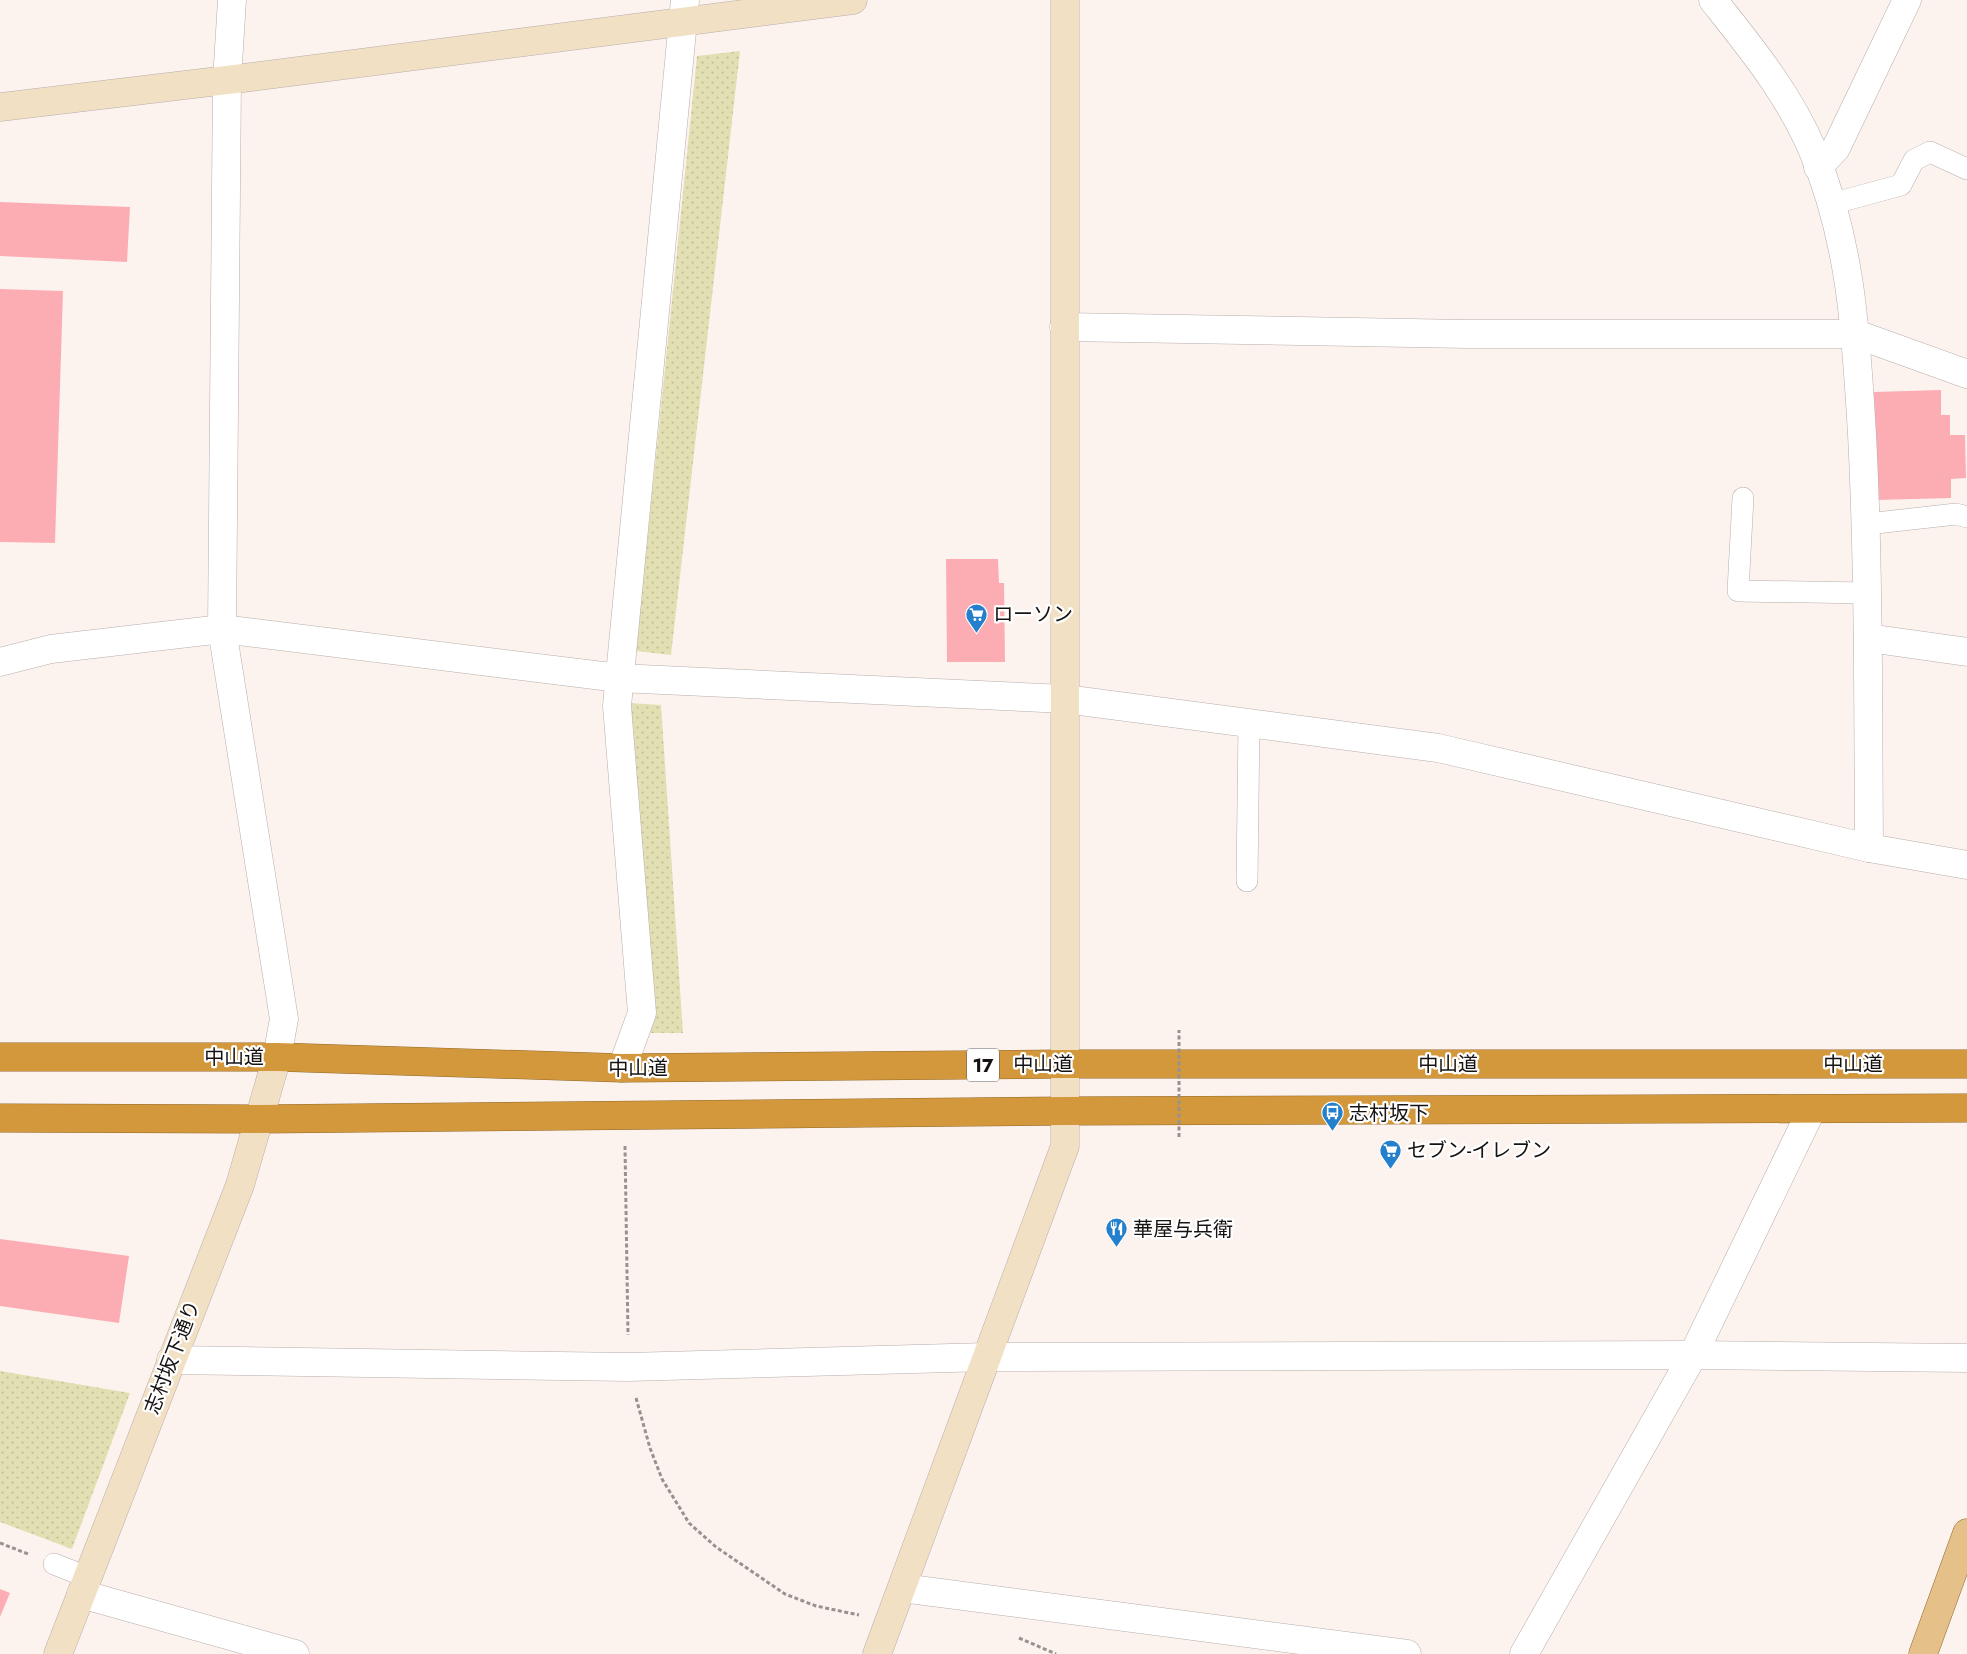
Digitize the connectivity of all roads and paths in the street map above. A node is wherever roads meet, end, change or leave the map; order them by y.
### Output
1 (232, 0) edge
2 (853, 0) edge
3 (1065, 0) edge
4 (1713, 0) edge
5 (1906, 0) edge
6 (684, 11) edge
7 (227, 80) junction
8 (0, 107) edge
9 (1818, 167) junction
10 (1967, 169) edge
11 (1831, 204) junction
12 (1064, 327) junction
13 (1856, 334) junction
14 (1967, 374) edge
15 (1743, 498) dead end
16 (1967, 517) edge
17 (1867, 524) junction
18 (1868, 593) junction
19 (222, 630) junction
20 (1868, 638) junction
21 (1967, 652) edge
22 (0, 662) edge
23 (619, 678) junction
24 (1065, 699) junction
25 (1249, 723) junction
26 (1869, 848) junction
27 (1967, 865) edge
28 (1247, 881) dead end
29 (1180, 1030) dead end
30 (0, 1057) edge
31 (277, 1057) junction
32 (1064, 1064) junction
33 (1967, 1064) edge
34 (622, 1068) junction
35 (1967, 1108) edge
36 (1812, 1109) junction
37 (1065, 1111) junction
38 (0, 1118) edge
39 (259, 1119) junction
40 (1179, 1137) dead end
41 (625, 1141) dead end
42 (1693, 1354) junction
43 (987, 1357) junction
44 (1967, 1358) edge
45 (171, 1360) junction
46 (628, 1367) junction
47 (1967, 1533) edge
48 (54, 1564) dead end
49 (84, 1585) junction
50 (902, 1588) junction
51 (890, 1618) junction
52 (58, 1654) edge
53 (295, 1654) edge
54 (877, 1654) edge
55 (1407, 1654) edge
56 (1524, 1654) edge
57 (1922, 1654) edge

1 - 7 street
2 - 6 street
3 - 12 street
4 - 9 street
5 - 9 street
6 - 7 street
6 - 23 street
7 - 8 street
7 - 19 street
9 - 11 street
10 - 11 lane
11 - 13 street
12 - 13 street
12 - 24 street
13 - 14 street
13 - 17 street
15 - 18 lane
16 - 17 lane
17 - 18 street
18 - 20 street
19 - 22 street
19 - 23 street
19 - 31 street
20 - 21 street
20 - 26 street
23 - 24 street
23 - 34 street
24 - 25 street
24 - 32 street
25 - 26 street
25 - 28 lane
26 - 27 street
29 - 40 path, bridge
30 - 31 highway, 中山道 / 17
31 - 34 highway, 中山道 / 17
31 - 39 street, 志村坂下通り
32 - 33 highway, 中山道 / 17
32 - 34 highway, 中山道 / 17
32 - 37 street
35 - 36 highway
36 - 37 highway
36 - 42 street
37 - 39 highway
37 - 43 street
38 - 39 highway
39 - 45 street, 志村坂下通り
41 - 46 path
42 - 43 street
42 - 44 street
42 - 56 street
43 - 46 street
43 - 50 street
45 - 46 street
45 - 49 street, 志村坂下通り
46 - 51 path
47 - 57 main road
48 - 49 lane
49 - 52 street, 志村坂下通り
49 - 53 street
50 - 51 street
50 - 55 street
51 - 54 street

